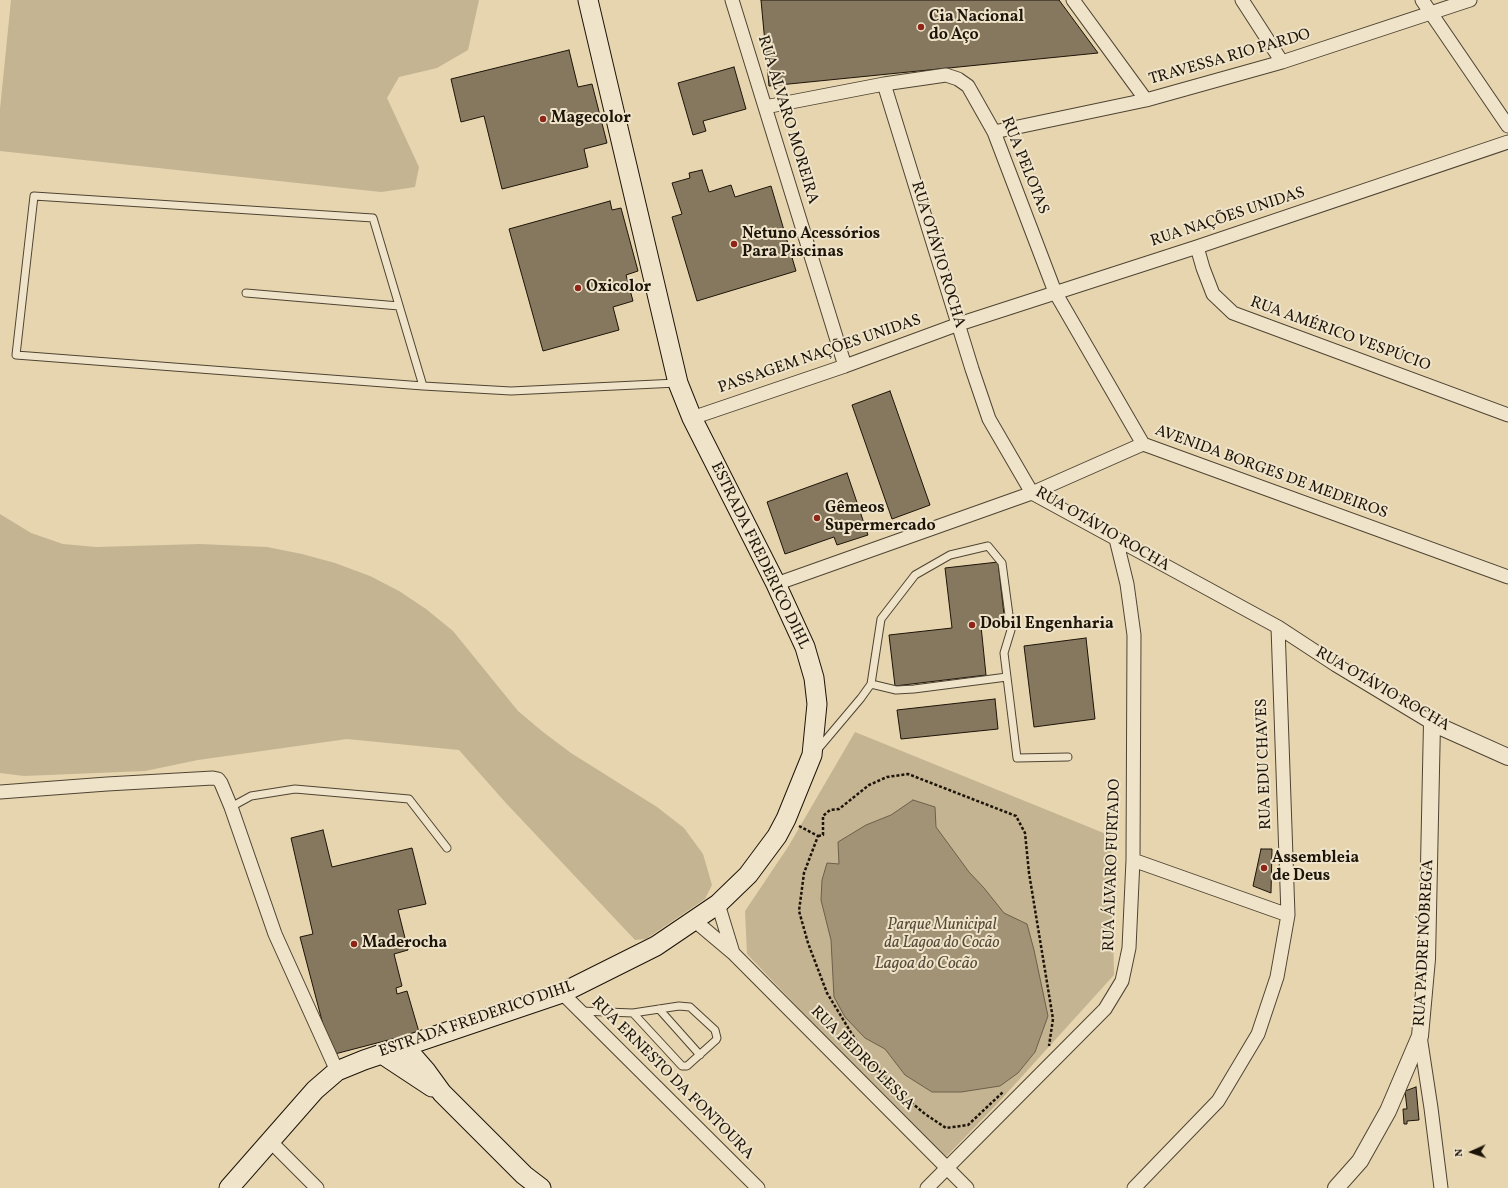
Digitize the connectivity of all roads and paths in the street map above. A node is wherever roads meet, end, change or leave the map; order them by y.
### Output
1 (588, 0) edge
2 (732, 0) edge
3 (1073, 0) edge
4 (1242, 0) edge
5 (1422, 0) edge
6 (1470, 0) edge
7 (1431, 14) junction
8 (1282, 62) junction
9 (884, 84) junction
10 (1146, 100) junction
11 (765, 107) junction
12 (1508, 126) edge
13 (994, 132) junction
14 (1508, 142) edge
15 (1197, 246) junction
16 (1056, 292) junction
17 (246, 293) dead end
18 (399, 306) junction
19 (959, 324) junction
20 (845, 366) junction
21 (678, 383) junction
22 (423, 386) junction
23 (1508, 415) edge
24 (692, 418) junction
25 (1143, 444) junction
26 (1032, 493) junction
27 (1116, 539) junction
28 (1508, 577) edge
29 (776, 584) junction
30 (1278, 626) junction
31 (1007, 677) junction
32 (871, 684) junction
33 (1432, 723) junction
34 (812, 755) junction
35 (1068, 757) dead end
36 (1508, 757) edge
37 (0, 792) edge
38 (230, 807) junction
39 (786, 819) junction
40 (818, 836) junction
41 (447, 848) dead end
42 (1133, 860) junction
43 (718, 904) junction
44 (1288, 916) junction
45 (695, 921) junction
46 (733, 953) junction
47 (562, 993) junction
48 (659, 1009) junction
49 (580, 1011) junction
50 (633, 1013) junction
51 (436, 1036) junction
52 (1420, 1036) junction
53 (404, 1047) junction
54 (1044, 1052) dead end
55 (382, 1054) junction
56 (700, 1054) junction
57 (337, 1071) junction
58 (426, 1071) junction
59 (1004, 1090) dead end
60 (442, 1093) junction
61 (270, 1141) junction
62 (948, 1169) junction
63 (528, 1181) edge
64 (229, 1188) edge
65 (317, 1188) edge
66 (541, 1188) edge
67 (758, 1188) edge
68 (927, 1188) edge
69 (967, 1188) edge
70 (1134, 1188) edge
71 (1336, 1188) edge
72 (1441, 1188) edge

1 - 21 main road, ESTRADA FREDERICO DIHL
2 - 11 street, RUA ÁLVARO MOREIRA
3 - 10 street
4 - 8 street
5 - 7 street
6 - 7 street, TRAVESSA RIO PARDO
7 - 8 street, TRAVESSA RIO PARDO
7 - 12 street
8 - 10 street, TRAVESSA RIO PARDO
9 - 11 street, RUA PELOTAS
9 - 13 street, RUA PELOTAS
9 - 19 street, RUA OTÁVIO ROCHA
10 - 13 street, TRAVESSA RIO PARDO
11 - 20 street, RUA ÁLVARO MOREIRA
13 - 16 street, RUA PELOTAS
14 - 15 street, RUA NAÇÕES UNIDAS
15 - 16 street, RUA NAÇÕES UNIDAS
15 - 23 street, RUA AMÉRICO VESPÚCIO
16 - 19 street, RUA NAÇÕES UNIDAS
16 - 25 street, RUA PELOTAS
17 - 18 lane
18 - 22 lane
18 - 22 lane
19 - 20 street, PASSAGEM NAÇÕES UNIDAS
19 - 26 street, RUA OTÁVIO ROCHA
20 - 24 street, PASSAGEM NAÇÕES UNIDAS
21 - 22 lane
21 - 24 main road, ESTRADA FREDERICO DIHL
24 - 29 main road, ESTRADA FREDERICO DIHL
25 - 26 street, AVENIDA BORGES DE MEDEIROS
25 - 28 street, AVENIDA BORGES DE MEDEIROS
26 - 27 street, RUA OTÁVIO ROCHA
26 - 29 street, AVENIDA BORGES DE MEDEIROS
27 - 30 street, RUA OTÁVIO ROCHA
27 - 42 street, RUA ÁLVARO FURTADO
29 - 34 main road, ESTRADA FREDERICO DIHL
30 - 33 street, RUA OTÁVIO ROCHA
30 - 44 street, RUA EDU CHAVES
31 - 32 lane
31 - 32 lane
31 - 35 lane
32 - 34 lane
33 - 36 street, RUA OTÁVIO ROCHA
33 - 52 street, RUA PADRE NÓBREGA
34 - 39 main road, ESTRADA FREDERICO DIHL
37 - 38 street
38 - 41 lane
38 - 57 street
39 - 40 path
39 - 43 main road, ESTRADA FREDERICO DIHL
40 - 54 path
40 - 59 path
42 - 44 street
42 - 62 street, RUA ÁLVARO FURTADO
43 - 45 main road, ESTRADA FREDERICO DIHL
43 - 46 street, RUA PEDRO LESSA
44 - 70 street, RUA EDU CHAVES
45 - 46 street, RUA PEDRO LESSA
45 - 47 main road, ESTRADA FREDERICO DIHL
46 - 62 street, RUA PEDRO LESSA
47 - 49 street, RUA ERNESTO DA FONTOURA
47 - 51 main road, ESTRADA FREDERICO DIHL
48 - 50 lane
48 - 56 lane
48 - 56 lane
49 - 50 lane
49 - 67 street, RUA ERNESTO DA FONTOURA
50 - 56 lane
51 - 53 main road, ESTRADA FREDERICO DIHL
51 - 58 main road
52 - 71 street, RUA PADRE NÓBREGA
52 - 72 street
53 - 55 main road, ESTRADA FREDERICO DIHL
53 - 58 main road
55 - 57 main road, ESTRADA FREDERICO DIHL
55 - 60 main road
57 - 61 main road, ESTRADA FREDERICO DIHL
58 - 60 main road
60 - 63 main road
61 - 64 main road, ESTRADA FREDERICO DIHL
61 - 65 street
62 - 68 street, RUA ÁLVARO FURTADO
62 - 69 street, RUA PEDRO LESSA
63 - 66 main road

